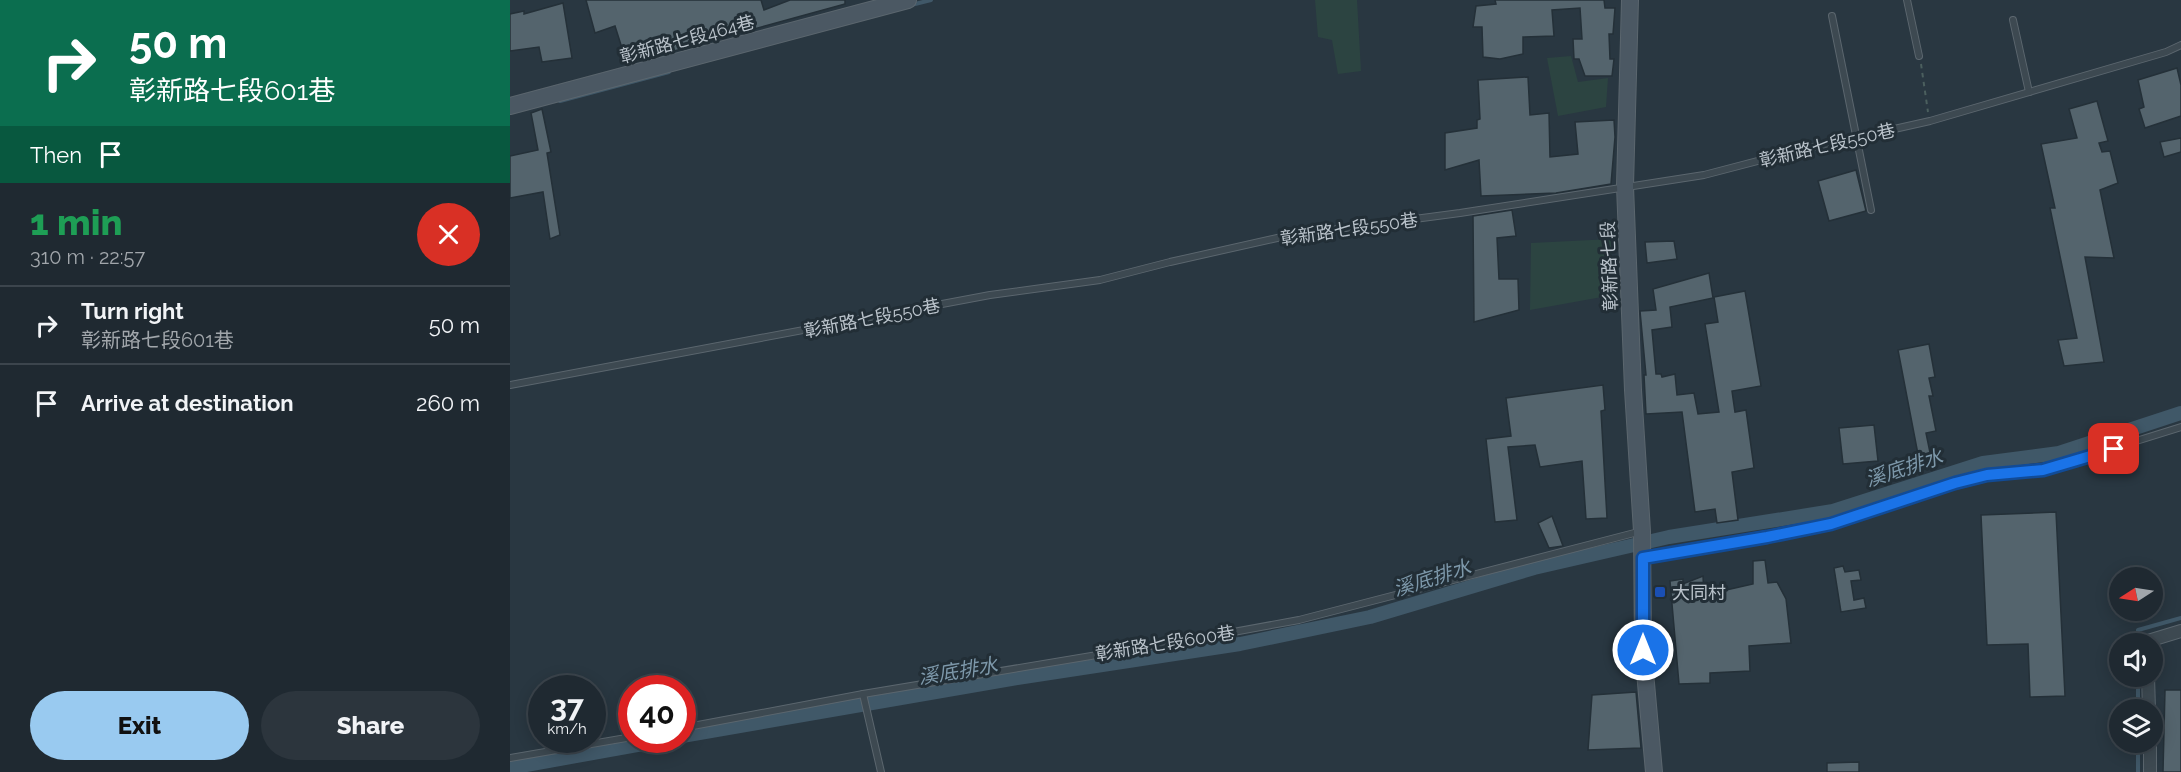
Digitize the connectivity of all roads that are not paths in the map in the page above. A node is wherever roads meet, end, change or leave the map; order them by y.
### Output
1 (908, 0) edge
2 (1630, 0) edge
3 (1906, 0) edge
4 (1832, 16) dead end
5 (2013, 20) dead end
6 (2181, 45) edge
7 (1919, 56) road end
8 (2029, 92) junction
9 (510, 106) edge
10 (1857, 136) junction
11 (1625, 186) junction
12 (1871, 210) dead end
13 (510, 386) edge
14 (2181, 427) edge
15 (1642, 531) junction
16 (1643, 558) junction
17 (2181, 631) edge
18 (2163, 637) edge
19 (863, 694) junction
20 (696, 725) edge
21 (618, 740) edge
22 (2150, 753) edge
23 (510, 759) edge
24 (880, 772) edge
25 (1654, 772) edge
26 (2150, 772) edge

1 - 9 street, 彰新路七段464巷
2 - 11 street, 彰新路七段
3 - 7 lane
4 - 10 lane
5 - 8 lane
6 - 8 lane, 彰新路七段550巷
8 - 10 lane, 彰新路七段550巷
10 - 11 lane, 彰新路七段550巷
10 - 12 lane
11 - 13 lane, 彰新路七段550巷
11 - 15 street, 彰新路七段
14 - 16 lane
15 - 16 street, 彰新路七段
15 - 19 lane, 彰新路七段600巷
16 - 25 street
17 - 18 street
19 - 20 lane, 彰新路七段600巷
19 - 24 lane
21 - 23 lane
22 - 26 street

